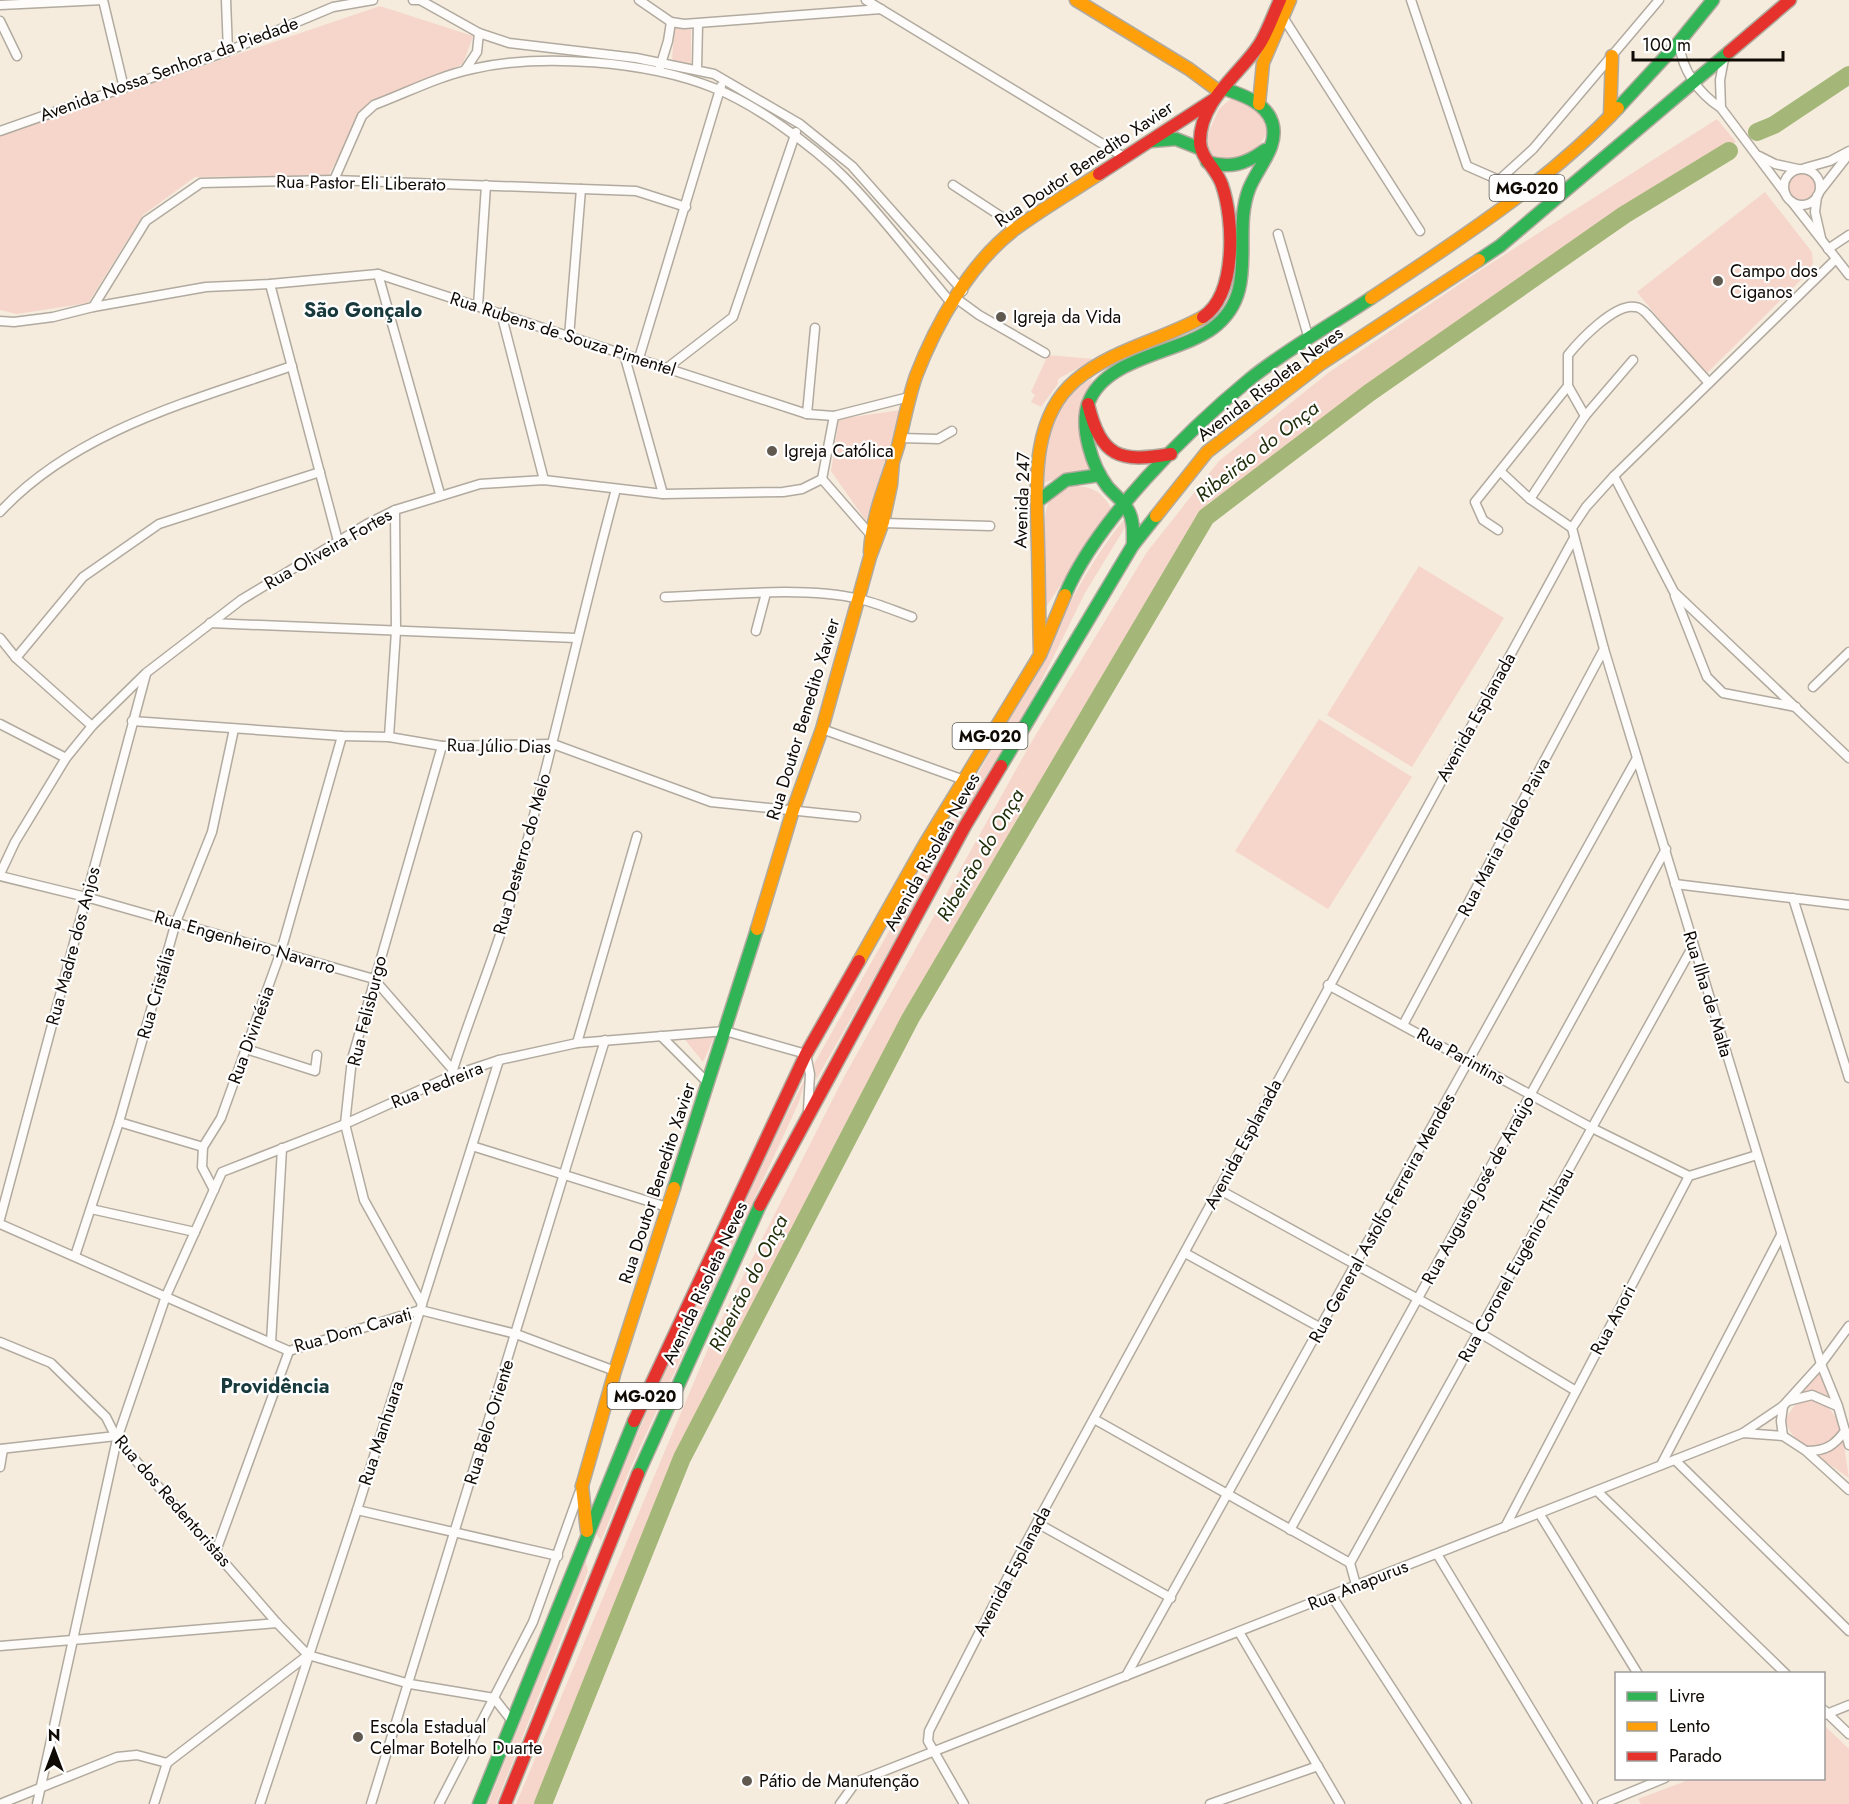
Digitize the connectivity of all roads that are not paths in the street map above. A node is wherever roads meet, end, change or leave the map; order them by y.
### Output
1 (103, 0) edge
2 (226, 0) edge
3 (373, 0) edge
4 (412, 0) edge
5 (639, 0) edge
6 (866, 0) edge
7 (1076, 0) edge
8 (1290, 0) edge
9 (1412, 0) edge
10 (1659, 0) edge
11 (1713, 0) edge
12 (1790, 0) edge
13 (0, 5) edge
14 (881, 9) junction
15 (1279, 9) edge
16 (0, 21) edge
17 (671, 22) junction
18 (698, 24) junction
19 (478, 33) junction
20 (1679, 42) junction
21 (228, 51) junction
22 (16, 56) dead end
23 (1612, 56) junction
24 (1725, 56) junction
25 (474, 58) junction
26 (660, 63) junction
27 (479, 67) junction
28 (697, 69) junction
29 (465, 70) junction
30 (658, 73) junction
31 (722, 78) junction
32 (1694, 82) junction
33 (124, 88) junction
34 (720, 90) junction
35 (1220, 94) junction
36 (1259, 104) junction
37 (1724, 112) junction
38 (1610, 116) junction
39 (800, 124) junction
40 (0, 131) edge
41 (795, 134) junction
42 (1145, 143) junction
43 (1270, 145) junction
44 (1202, 149) junction
45 (1752, 150) junction
46 (1849, 152) edge
47 (1124, 157) junction
48 (1207, 162) junction
49 (1801, 169) junction
50 (334, 180) junction
51 (486, 185) junction
52 (953, 185) dead end
53 (581, 189) junction
54 (1818, 194) junction
55 (1787, 196) junction
56 (686, 207) junction
57 (1014, 230) junction
58 (1420, 231) dead end
59 (1278, 234) dead end
60 (1849, 235) edge
61 (1825, 245) junction
62 (1836, 259) junction
63 (378, 274) junction
64 (1849, 275) edge
65 (270, 285) junction
66 (958, 298) junction
67 (478, 306) junction
68 (93, 307) junction
69 (501, 313) junction
70 (0, 321) edge
71 (815, 328) dead end
72 (569, 337) junction
73 (1309, 339) junction
74 (1045, 353) dead end
75 (624, 354) junction
76 (639, 358) junction
77 (1633, 360) dead end
78 (292, 366) junction
79 (667, 368) junction
80 (1708, 383) junction
81 (1568, 386) junction
82 (909, 397) junction
83 (1088, 404) junction
84 (807, 414) junction
85 (834, 416) junction
86 (1585, 416) junction
87 (951, 431) dead end
88 (900, 438) junction
89 (1171, 454) junction
90 (893, 460) junction
91 (320, 472) junction
92 (1501, 472) junction
93 (1100, 475) junction
94 (1614, 476) junction
95 (822, 479) junction
96 (544, 480) junction
97 (616, 489) junction
98 (440, 494) junction
99 (663, 494) junction
100 (1530, 499) junction
101 (1038, 501) junction
102 (1125, 504) junction
103 (395, 510) junction
104 (0, 512) edge
105 (883, 523) junction
106 (990, 526) dead end
107 (1572, 528) junction
108 (1498, 530) dead end
109 (875, 535) junction
110 (1573, 540) junction
111 (338, 541) junction
112 (1133, 545) junction
113 (1674, 592) junction
114 (766, 593) junction
115 (665, 597) dead end
116 (859, 599) junction
117 (912, 617) dead end
118 (209, 623) junction
119 (396, 631) junction
120 (756, 631) dead end
121 (0, 638) edge
122 (576, 638) junction
123 (1604, 649) junction
124 (1849, 652) edge
125 (1040, 655) junction
126 (16, 658) junction
127 (146, 673) junction
128 (1813, 687) dead end
129 (1797, 708) junction
130 (132, 721) junction
131 (0, 724) edge
132 (92, 726) junction
133 (234, 729) junction
134 (822, 729) junction
135 (342, 736) junction
136 (389, 737) junction
137 (553, 744) junction
138 (442, 746) junction
139 (66, 758) junction
140 (1637, 758) junction
141 (1849, 758) edge
142 (964, 780) junction
143 (793, 810) junction
144 (856, 817) dead end
145 (637, 836) dead end
146 (1666, 849) junction
147 (0, 875) edge
148 (1676, 884) junction
149 (86, 897) junction
150 (1793, 898) junction
151 (1849, 905) edge
152 (176, 922) junction
153 (1693, 946) junction
154 (281, 951) junction
155 (374, 979) junction
156 (1328, 985) junction
157 (1403, 1025) junction
158 (725, 1031) junction
159 (661, 1036) junction
160 (605, 1040) junction
161 (577, 1043) junction
162 (246, 1049) junction
163 (806, 1054) junction
164 (317, 1055) dead end
165 (499, 1060) junction
166 (1469, 1060) junction
167 (452, 1073) junction
168 (1849, 1078) edge
169 (708, 1083) junction
170 (1530, 1094) junction
171 (807, 1119) junction
172 (119, 1122) junction
173 (345, 1124) junction
174 (1592, 1128) junction
175 (472, 1146) junction
176 (203, 1147) junction
177 (282, 1148) junction
178 (1757, 1155) junction
179 (565, 1173) junction
180 (1689, 1176) junction
181 (1218, 1189) junction
182 (214, 1190) junction
183 (667, 1207) junction
184 (91, 1209) junction
185 (0, 1218) edge
186 (0, 1224) edge
187 (195, 1232) junction
188 (1781, 1235) junction
189 (1185, 1253) junction
190 (75, 1256) junction
191 (1356, 1264) junction
192 (166, 1296) junction
193 (1418, 1299) junction
194 (421, 1307) junction
195 (1849, 1326) edge
196 (1321, 1328) junction
197 (1480, 1333) junction
198 (516, 1334) junction
199 (0, 1342) edge
200 (271, 1343) junction
201 (289, 1351) junction
202 (1821, 1364) junction
203 (615, 1371) junction
204 (1576, 1391) junction
205 (1785, 1404) junction
206 (1838, 1406) junction
207 (1094, 1419) junction
208 (1845, 1431) junction
209 (1743, 1433) junction
210 (1783, 1436) junction
211 (116, 1437) junction
212 (1849, 1445) edge
213 (2, 1449) edge
214 (1806, 1450) junction
215 (1675, 1460) junction
216 (1661, 1465) junction
217 (0, 1467) edge
218 (582, 1486) junction
219 (1849, 1490) edge
220 (1598, 1491) junction
221 (1227, 1493) junction
222 (357, 1510) junction
223 (1539, 1514) junction
224 (1037, 1523) junction
225 (1505, 1527) junction
226 (1290, 1530) junction
227 (456, 1532) junction
228 (587, 1534) junction
229 (216, 1551) junction
230 (1437, 1554) junction
231 (558, 1556) junction
232 (1350, 1563) junction
233 (1356, 1586) junction
234 (1331, 1595) junction
235 (1171, 1598) junction
236 (277, 1623) junction
237 (1849, 1631) edge
238 (1239, 1632) junction
239 (73, 1639) junction
240 (0, 1646) edge
241 (308, 1654) junction
242 (1637, 1672) edge
243 (1784, 1672) edge
244 (1125, 1677) junction
245 (410, 1684) junction
246 (494, 1698) junction
247 (1849, 1705) edge
248 (1825, 1713) edge
249 (512, 1721) junction
250 (1849, 1734) edge
251 (934, 1752) junction
252 (167, 1764) junction
253 (1318, 1767) junction
254 (1662, 1780) edge
255 (40, 1787) junction
256 (0, 1804) edge
257 (37, 1804) edge
258 (154, 1804) edge
259 (260, 1804) edge
260 (371, 1804) edge
261 (439, 1804) edge
262 (479, 1804) edge
263 (505, 1804) edge
264 (840, 1804) edge
265 (964, 1804) edge
266 (1210, 1804) edge
267 (1340, 1804) edge
268 (1467, 1804) edge
269 (1588, 1804) edge
270 (1602, 1804) edge

1 - 13 street
1 - 33 street
2 - 21 street
3 - 21 street, Avenida Nossa Senhora da Piedade
4 - 19 street
5 - 17 street
6 - 14 street
7 - 35 main road
8 - 15 main road, Rua Doutor Benedito Xavier
9 - 23 street
10 - 23 street
11 - 20 main road, Avenida Risoleta Neves / MG-020
12 - 24 main road, Avenida Risoleta Neves / MG-020
14 - 18 street
14 - 47 street
15 - 35 main road, Rua Doutor Benedito Xavier
15 - 36 main road, Rua Doutor Benedito Xavier
15 - 58 street
16 - 22 street
17 - 18 street
17 - 26 street
18 - 28 street
19 - 25 street
19 - 26 street
20 - 32 street
20 - 38 main road, Avenida Risoleta Neves / MG-020
21 - 33 street, Avenida Nossa Senhora da Piedade
23 - 38 main road
24 - 32 main road, Avenida Risoleta Neves / MG-020
24 - 37 street
25 - 27 street
25 - 29 street
26 - 28 street
26 - 30 street
27 - 29 street
27 - 30 street
28 - 31 street
29 - 50 street
30 - 34 street
31 - 34 street
31 - 39 street
32 - 37 street
32 - 112 main road, Avenida Risoleta Neves / MG-020
33 - 40 street, Avenida Nossa Senhora da Piedade
34 - 41 street
34 - 56 street
35 - 36 main road
35 - 42 main road, Rua Doutor Benedito Xavier
35 - 44 main road
36 - 43 main road
37 - 45 street
38 - 73 main road, Avenida Risoleta Neves / MG-020
39 - 41 street
39 - 66 street
41 - 66 street
41 - 79 street
42 - 44 main road
42 - 47 main road, Rua Doutor Benedito Xavier
43 - 48 main road
43 - 83 main road
44 - 48 main road
45 - 49 street
45 - 55 street
46 - 49 street
46 - 54 street
47 - 57 main road, Rua Doutor Benedito Xavier
48 - 101 main road, Avenida 247
49 - 54 street
49 - 55 street
50 - 51 street, Rua Pastor Eli Liberato
50 - 68 street, Rua Pastor Eli Liberato
51 - 53 street, Rua Pastor Eli Liberato
51 - 67 street
52 - 57 street
53 - 56 street, Rua Pastor Eli Liberato
53 - 72 street
54 - 55 street
54 - 61 street
55 - 61 street
56 - 76 street
57 - 66 main road, Rua Doutor Benedito Xavier
59 - 73 street
60 - 61 street
61 - 62 street
62 - 64 street
62 - 80 street
63 - 65 street, Rua Rubens de Souza Pimentel
63 - 67 street, Rua Rubens de Souza Pimentel
63 - 98 street
65 - 68 street, Rua Rubens de Souza Pimentel
65 - 78 street
66 - 74 street
66 - 82 main road, Rua Doutor Benedito Xavier
67 - 69 street, Rua Rubens de Souza Pimentel
68 - 70 street, Rua Rubens de Souza Pimentel
69 - 72 street, Rua Rubens de Souza Pimentel
69 - 96 street
71 - 84 street
72 - 75 street, Rua Rubens de Souza Pimentel
73 - 89 main road, Avenida Risoleta Neves / MG-020
75 - 76 street, Rua Rubens de Souza Pimentel
75 - 99 street
76 - 79 street, Rua Rubens de Souza Pimentel
77 - 86 street
78 - 91 street
78 - 104 street
79 - 84 street, Rua Rubens de Souza Pimentel
80 - 81 street
80 - 94 street
81 - 86 street
81 - 92 street
82 - 85 street, Rua Rubens de Souza Pimentel
82 - 88 main road, Rua Doutor Benedito Xavier
83 - 89 main road
83 - 93 main road
84 - 85 street, Rua Rubens de Souza Pimentel
85 - 95 street
86 - 100 street
87 - 88 street
88 - 90 main road, Rua Doutor Benedito Xavier
89 - 102 main road, Avenida Risoleta Neves / MG-020
90 - 105 main road, Rua Doutor Benedito Xavier
90 - 109 main road, Rua Doutor Benedito Xavier
91 - 111 street
91 - 126 street
92 - 100 street
92 - 108 street
93 - 101 main road
93 - 102 main road
94 - 107 street
94 - 113 street
95 - 99 street, Rua Oliveira Fortes
95 - 109 street
96 - 97 street, Rua Oliveira Fortes
96 - 98 street, Rua Oliveira Fortes
97 - 99 street, Rua Oliveira Fortes
97 - 122 street, Rua Desterro do Melo
98 - 103 street, Rua Oliveira Fortes
100 - 107 street
101 - 125 main road, Avenida 247
102 - 112 main road
102 - 125 main road, Avenida Risoleta Neves / MG-020
103 - 111 street, Rua Oliveira Fortes
103 - 119 street
105 - 106 street
105 - 109 main road, Rua Doutor Benedito Xavier
107 - 110 street, Rua Ilha de Malta
109 - 116 main road, Rua Doutor Benedito Xavier
110 - 123 street, Rua Ilha de Malta
110 - 156 street, Avenida Esplanada
111 - 118 street, Rua Oliveira Fortes
112 - 171 main road, Avenida Risoleta Neves / MG-020
113 - 129 street
113 - 129 street
114 - 115 street
114 - 116 street
114 - 120 street
116 - 117 street
116 - 134 main road, Rua Doutor Benedito Xavier
118 - 119 street
118 - 127 street, Rua Oliveira Fortes
119 - 122 street
119 - 136 street
121 - 126 street
122 - 137 street, Rua Desterro do Melo
123 - 140 street, Rua Ilha de Malta
123 - 157 street, Rua Maria Toledo Paiva
124 - 128 street
125 - 142 main road, Avenida Risoleta Neves / MG-020
126 - 132 street
127 - 130 street, Rua Madre dos Anjos
127 - 132 street, Rua Oliveira Fortes
129 - 141 street
130 - 133 street, Rua Júlio Dias
130 - 149 street, Rua Madre dos Anjos
131 - 139 street
132 - 139 street, Rua Oliveira Fortes
133 - 135 street, Rua Júlio Dias
133 - 152 street, Rua Cristália
134 - 142 street
134 - 143 main road, Rua Doutor Benedito Xavier
135 - 136 street, Rua Júlio Dias
135 - 154 street, Rua Divinésia
136 - 138 street, Rua Júlio Dias
137 - 138 street, Rua Júlio Dias
137 - 143 street, Rua Júlio Dias
137 - 167 street, Rua Desterro do Melo
138 - 155 street, Rua Felisburgo
139 - 147 street, Rua Oliveira Fortes
140 - 146 street, Rua Ilha de Malta
140 - 166 street, Rua General Astolfo Ferreira Mendes
142 - 163 main road, Avenida Risoleta Neves / MG-020
143 - 144 street, Rua Júlio Dias
143 - 158 main road, Rua Doutor Benedito Xavier
145 - 161 street
146 - 148 street, Rua Ilha de Malta
146 - 170 street, Rua Augusto José de Araújo
147 - 149 street, Rua Engenheiro Navarro
148 - 150 street
148 - 153 street, Rua Ilha de Malta
149 - 152 street, Rua Engenheiro Navarro
149 - 185 street, Rua Madre dos Anjos
150 - 151 street
150 - 168 street
152 - 154 street, Rua Engenheiro Navarro
152 - 172 street, Rua Cristália
153 - 174 street, Rua Coronel Eugênio Thibau
153 - 178 street, Rua Ilha de Malta
154 - 155 street, Rua Engenheiro Navarro
154 - 162 street, Rua Divinésia
155 - 167 street
155 - 173 street, Rua Felisburgo
156 - 157 street, Rua Parintins
156 - 181 street, Avenida Esplanada
157 - 166 street, Rua Parintins
158 - 159 street, Rua Pedreira
158 - 163 street, Rua Pedreira
158 - 169 main road, Rua Doutor Benedito Xavier
159 - 160 street, Rua Pedreira
159 - 169 street
160 - 161 street, Rua Pedreira
160 - 179 street, Rua Belo Oriente
161 - 165 street, Rua Pedreira
162 - 164 street
162 - 176 street, Rua Divinésia
163 - 171 street
163 - 228 main road, Avenida Risoleta Neves / MG-020
165 - 167 street, Rua Pedreira
165 - 175 street, Rua Manhuara
166 - 170 street, Rua Parintins
166 - 191 street, Rua General Astolfo Ferreira Mendes
167 - 173 street, Rua Pedreira
169 - 183 main road, Rua Doutor Benedito Xavier
170 - 174 street, Rua Parintins
170 - 193 street, Rua Augusto José de Araújo
171 - 263 main road, Avenida Risoleta Neves / MG-020
172 - 176 street
172 - 184 street, Rua Cristália
173 - 177 street, Rua Pedreira
173 - 194 street, Rua Felisburgo
174 - 180 street, Rua Parintins
174 - 197 street, Rua Coronel Eugênio Thibau
175 - 179 street
175 - 194 street, Rua Manhuara
176 - 182 street
177 - 182 street, Rua Pedreira
177 - 200 street
178 - 180 street
178 - 188 street, Rua Ilha de Malta
179 - 183 street
179 - 198 street, Rua Belo Oriente
180 - 204 street, Rua Anori
181 - 189 street, Avenida Esplanada
181 - 191 street
182 - 187 street
183 - 203 main road, Rua Doutor Benedito Xavier
184 - 187 street
184 - 190 street, Rua Cristália
186 - 190 street, Rua Dom Cavati
187 - 192 street
188 - 202 street, Rua Ilha de Malta
188 - 216 street
189 - 196 street
189 - 207 street, Avenida Esplanada
190 - 192 street, Rua Dom Cavati
191 - 193 street
191 - 196 street, Rua General Astolfo Ferreira Mendes
192 - 200 street, Rua Dom Cavati
192 - 211 street
193 - 197 street
193 - 226 street, Rua Augusto José de Araújo
194 - 198 street, Rua Dom Cavati
194 - 201 street, Rua Dom Cavati
194 - 222 street, Rua Manhuara
195 - 202 street
196 - 221 street, Rua General Astolfo Ferreira Mendes
197 - 204 street
197 - 232 street, Rua Coronel Eugênio Thibau
198 - 203 street, Rua Dom Cavati
198 - 227 street, Rua Belo Oriente
199 - 211 street, Rua dos Redentoristas
200 - 201 street, Rua Dom Cavati
201 - 229 street
202 - 205 street
202 - 206 street, Rua Ilha de Malta
203 - 218 main road, Rua Doutor Benedito Xavier
204 - 225 street, Rua Anori
205 - 206 street
205 - 209 street
205 - 210 street
206 - 208 street, Rua Ilha de Malta
207 - 221 street
207 - 224 street, Avenida Esplanada
208 - 212 street, Rua Ilha de Malta
208 - 214 street
209 - 210 street, Rua Anapurus
209 - 215 street, Rua Anapurus
210 - 214 street, Rua Anapurus
211 - 213 street
211 - 229 street, Rua dos Redentoristas
211 - 239 street
213 - 217 street
214 - 219 street, Rua Anapurus
215 - 216 street, Rua Anapurus
215 - 237 street
216 - 220 street, Rua Anapurus
218 - 228 main road
218 - 231 street, Rua Doutor Benedito Xavier
220 - 223 street, Rua Anapurus
220 - 243 street
221 - 226 street
221 - 235 street, Rua General Astolfo Ferreira Mendes
222 - 227 street
222 - 241 street, Rua Manhuara
223 - 225 street, Rua Anapurus
223 - 242 street
224 - 235 street
224 - 251 street, Avenida Esplanada
225 - 230 street, Rua Anapurus
226 - 232 street
227 - 231 street
227 - 245 street, Rua Belo Oriente
228 - 249 main road, Avenida Risoleta Neves / MG-020
229 - 236 street, Rua dos Redentoristas
230 - 233 street, Rua Anapurus
230 - 269 street
231 - 246 street, Rua Doutor Benedito Xavier
232 - 233 street
233 - 234 street, Rua Anapurus
234 - 238 street, Rua Anapurus
234 - 268 street
235 - 244 street, Rua General Astolfo Ferreira Mendes
236 - 239 street
236 - 241 street, Rua dos Redentoristas
238 - 244 street, Rua Anapurus
238 - 253 street
239 - 240 street
239 - 255 street
241 - 245 street
241 - 252 street
241 - 259 street, Rua Manhuara
244 - 251 street, Rua Anapurus
245 - 246 street
245 - 260 street, Rua Belo Oriente
246 - 249 street
246 - 261 street, Rua Doutor Benedito Xavier
247 - 248 street
248 - 250 street
249 - 262 main road, Avenida Risoleta Neves / MG-020
251 - 264 street, Rua Anapurus
251 - 265 street
252 - 255 street
252 - 258 street
253 - 266 street
253 - 267 street
254 - 270 street
255 - 256 street
255 - 257 street

